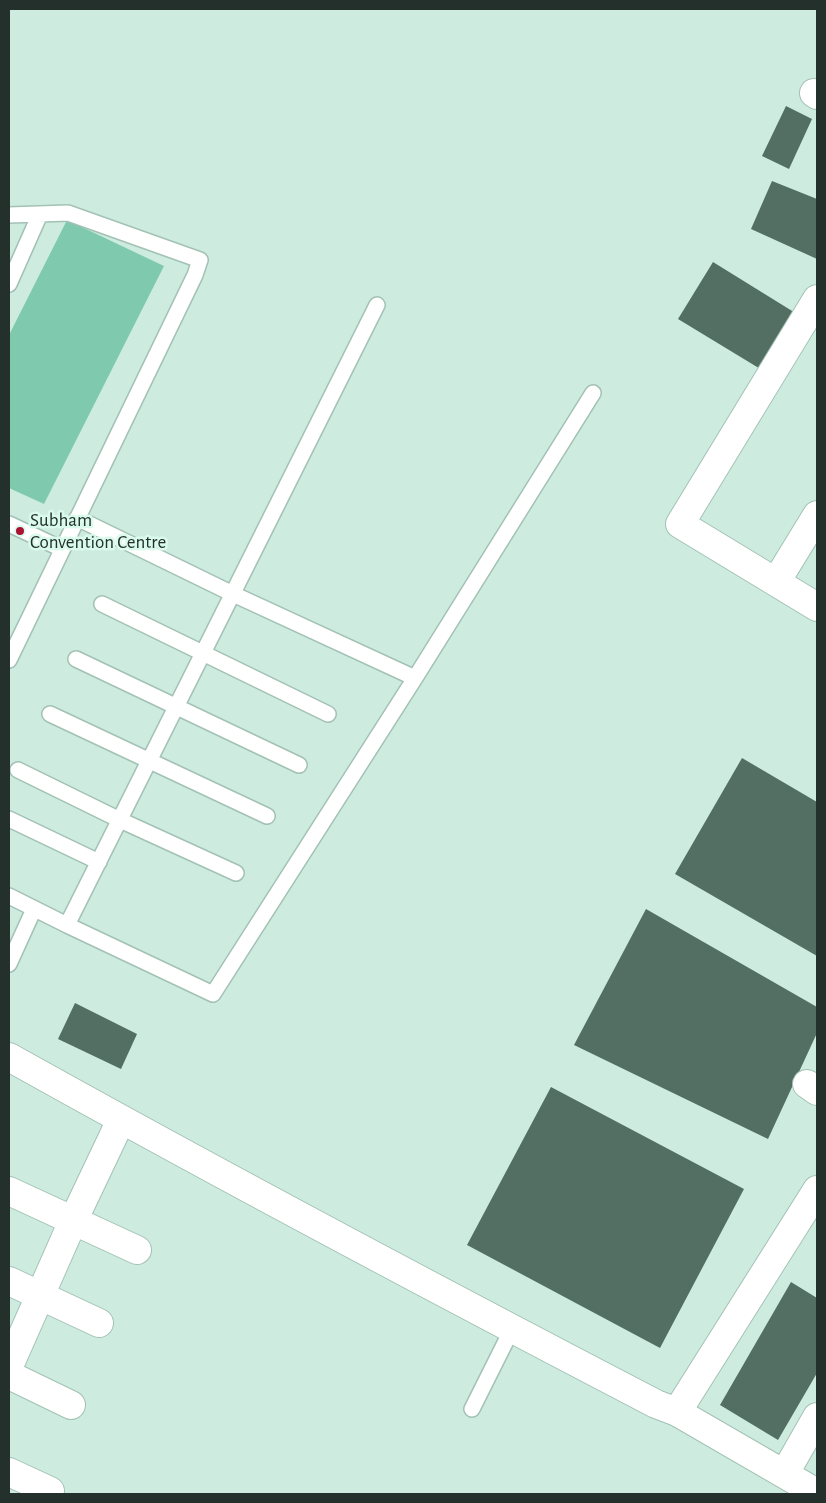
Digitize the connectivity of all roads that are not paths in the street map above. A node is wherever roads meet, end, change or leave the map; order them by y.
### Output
1 (40, 214) junction
2 (9, 215) edge
3 (9, 284) edge
4 (817, 299) edge
5 (377, 306) dead end
6 (593, 394) dead end
7 (817, 515) edge
8 (77, 518) junction
9 (9, 524) edge
10 (62, 549) junction
11 (776, 582) junction
12 (233, 594) junction
13 (102, 604) dead end
14 (817, 606) edge
15 (204, 653) junction
16 (76, 659) dead end
17 (9, 660) edge
18 (415, 678) junction
19 (176, 708) junction
20 (50, 714) dead end
21 (328, 714) dead end
22 (149, 762) junction
23 (299, 765) dead end
24 (18, 770) dead end
25 (267, 816) dead end
26 (9, 819) edge
27 (120, 820) junction
28 (99, 862) junction
29 (236, 873) dead end
30 (9, 896) edge
31 (34, 910) junction
32 (67, 925) junction
33 (9, 964) edge
34 (9, 1057) edge
35 (121, 1120) junction
36 (817, 1190) edge
37 (9, 1191) edge
38 (73, 1221) junction
39 (137, 1250) dead end
40 (9, 1281) edge
41 (40, 1296) junction
42 (98, 1323) dead end
43 (512, 1329) junction
44 (9, 1366) edge
45 (9, 1375) edge
46 (71, 1405) dead end
47 (472, 1409) dead end
48 (677, 1412) junction
49 (817, 1416) edge
50 (9, 1472) edge
51 (804, 1488) edge
52 (50, 1490) dead end

1 - 2 lane
1 - 3 lane
1 - 8 lane
4 - 11 street
5 - 12 lane
6 - 18 lane
7 - 11 street
8 - 10 lane
8 - 12 lane
9 - 10 lane
10 - 17 lane
11 - 14 street
12 - 15 lane
12 - 18 lane
13 - 15 lane
15 - 19 lane
15 - 21 lane
16 - 19 lane
18 - 32 lane
19 - 22 lane
19 - 23 lane
20 - 22 lane
22 - 25 lane
22 - 27 lane
24 - 27 lane
26 - 28 lane
27 - 28 lane
27 - 29 lane
28 - 32 lane
30 - 31 lane
31 - 32 lane
31 - 33 lane
34 - 35 street
35 - 38 street
35 - 43 street
36 - 48 street
37 - 38 street
38 - 39 street
38 - 41 street
40 - 41 street
41 - 42 street
41 - 44 street
43 - 47 lane
43 - 48 street
45 - 46 street
48 - 51 street
49 - 51 street
50 - 52 street

